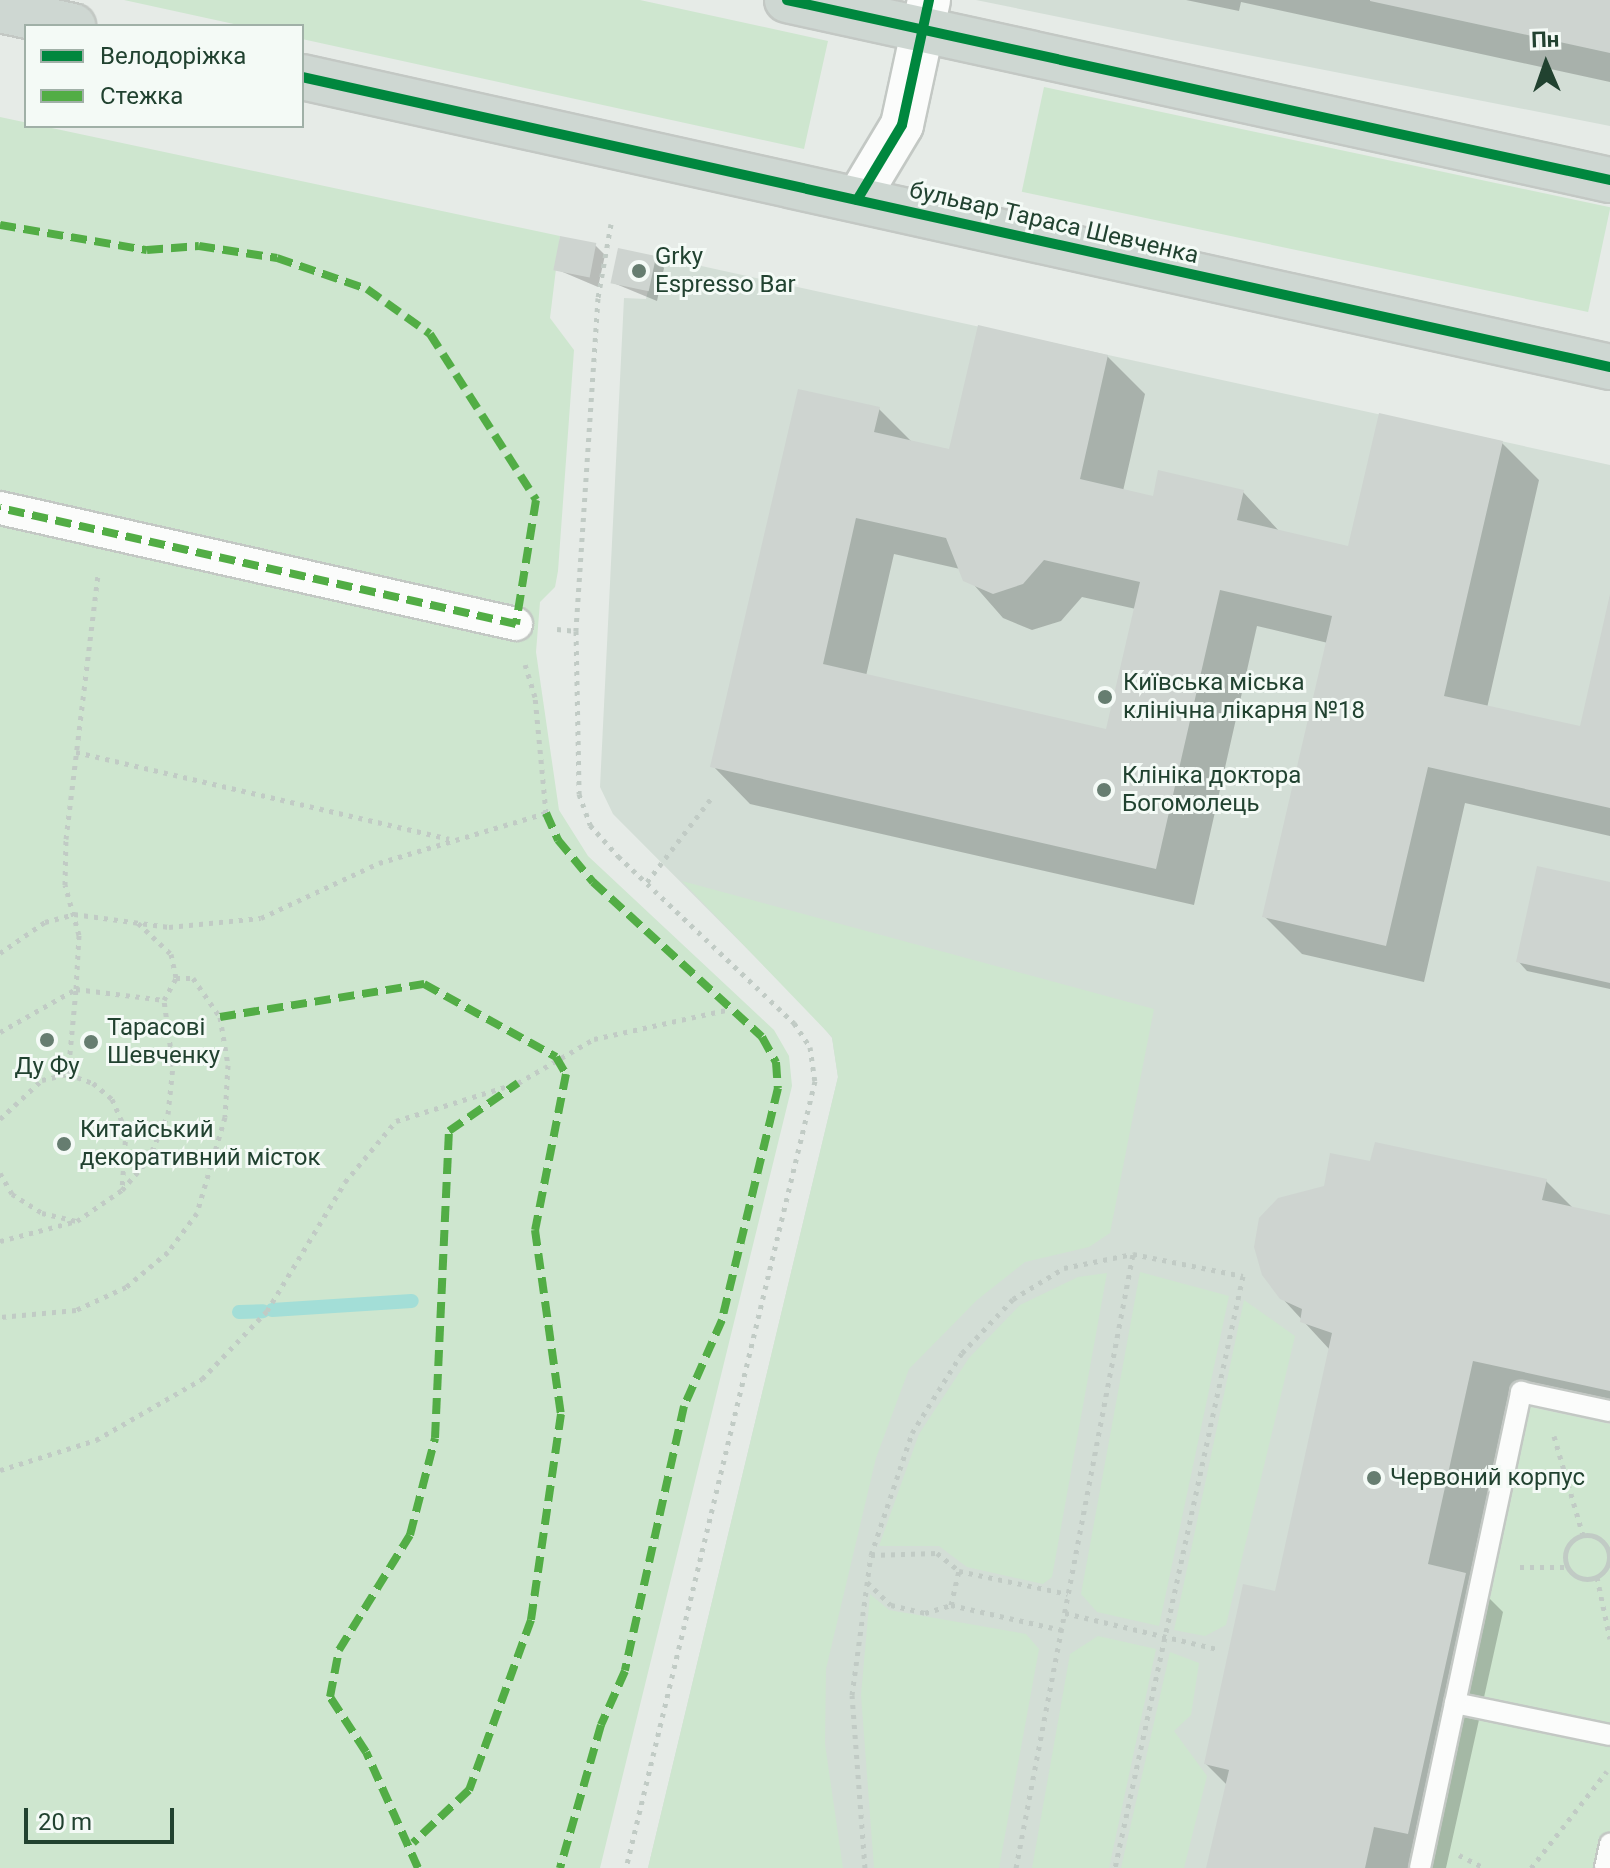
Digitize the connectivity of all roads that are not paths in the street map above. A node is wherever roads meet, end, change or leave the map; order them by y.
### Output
1 (787, 0) edge
2 (0, 10) edge
3 (926, 15) edge
4 (64, 24) edge
5 (304, 77) edge
6 (1610, 180) edge
7 (857, 200) junction
8 (1610, 367) edge
9 (0, 508) edge
10 (516, 624) road end
11 (1610, 1411) edge
12 (1455, 1703) junction
13 (1610, 1735) edge
14 (1610, 1844) edge
15 (1420, 1868) edge
16 (1605, 1868) edge

1 - 3 main road
2 - 4 main road
3 - 6 main road
3 - 7 street
5 - 7 main road, бульвар Тараса Шевченка
7 - 8 main road, бульвар Тараса Шевченка
9 - 10 street
11 - 12 lane
12 - 13 lane
12 - 15 lane
14 - 16 lane

